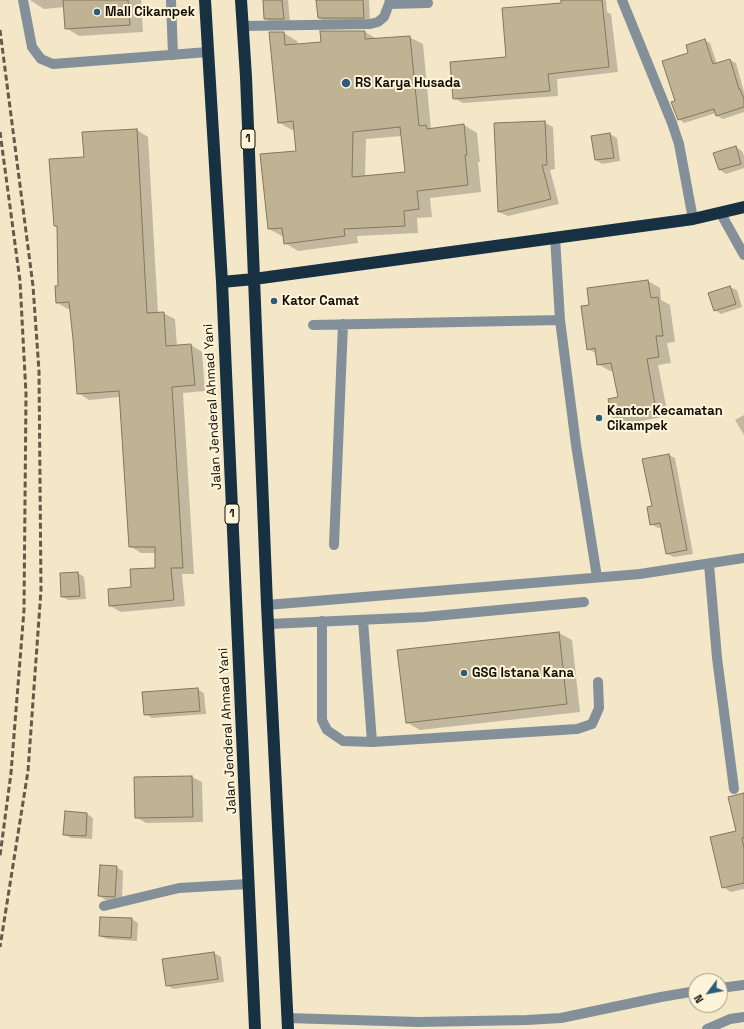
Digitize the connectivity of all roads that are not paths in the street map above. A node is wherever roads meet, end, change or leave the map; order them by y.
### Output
1 (23, 0) edge
2 (170, 0) edge
3 (205, 0) edge
4 (241, 0) edge
5 (622, 0) edge
6 (390, 2) edge
7 (428, 4) dead end
8 (243, 26) junction
9 (208, 52) junction
10 (173, 55) junction
11 (744, 207) edge
12 (720, 212) junction
13 (693, 219) junction
14 (555, 237) junction
15 (744, 255) edge
16 (254, 279) junction
17 (222, 282) junction
18 (560, 320) junction
19 (343, 324) junction
20 (313, 325) dead end
21 (334, 545) dead end
22 (744, 558) edge
23 (709, 564) junction
24 (596, 578) junction
25 (584, 602) dead end
26 (267, 605) junction
27 (363, 620) junction
28 (322, 621) junction
29 (269, 624) junction
30 (598, 682) dead end
31 (372, 742) junction
32 (734, 789) dead end
33 (248, 884) junction
34 (104, 906) dead end
35 (744, 985) edge
36 (728, 987) edge
37 (688, 992) edge
38 (744, 1017) edge
39 (288, 1023) edge
40 (255, 1029) edge
41 (707, 1029) edge

1 - 10 street
2 - 10 street
3 - 9 highway, Jalan Jenderal Ahmad Yani / 1
4 - 8 highway, 1
5 - 13 street
6 - 7 street
6 - 8 street
8 - 16 highway, 1
9 - 10 street
9 - 17 highway, Jalan Jenderal Ahmad Yani / 1
11 - 12 highway
12 - 13 highway
12 - 15 street
13 - 14 highway
14 - 16 highway
14 - 18 street
16 - 17 highway
16 - 26 highway, 1
17 - 33 highway, Jalan Jenderal Ahmad Yani / 1
18 - 19 street
18 - 24 street
19 - 20 street
19 - 21 street
22 - 23 street
23 - 24 street
23 - 32 street
24 - 26 street
25 - 27 street
26 - 29 highway, 1
27 - 28 street
27 - 31 street
28 - 29 street
28 - 31 street
29 - 39 highway, 1
30 - 31 street
33 - 34 street
33 - 40 highway, Jalan Jenderal Ahmad Yani / 1
35 - 36 street
37 - 39 street
38 - 41 street

